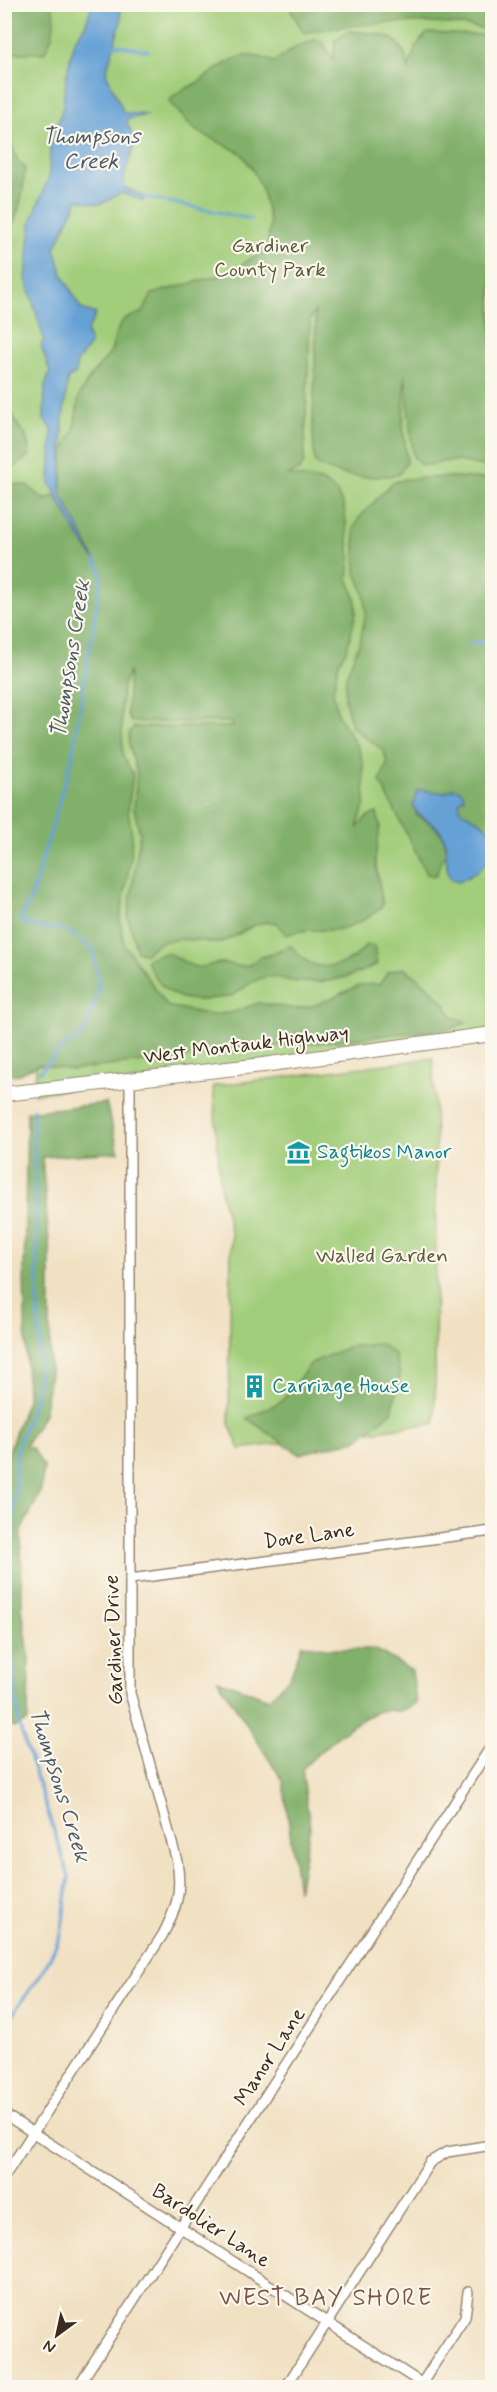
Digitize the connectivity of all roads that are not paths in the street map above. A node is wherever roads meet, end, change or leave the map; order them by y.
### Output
1 (492, 1034) edge
2 (130, 1080) junction
3 (4, 1094) edge
4 (492, 1531) edge
5 (130, 1579) junction
6 (492, 1745) edge
7 (4, 2114) edge
8 (33, 2133) junction
9 (492, 2145) edge
10 (4, 2177) edge
11 (181, 2228) junction
12 (468, 2292) dead end
13 (327, 2323) junction
14 (426, 2386) edge
15 (77, 2388) edge
16 (285, 2388) edge

1 - 2 main road, West Montauk Highway
2 - 3 main road, West Montauk Highway
2 - 5 street, Gardiner Drive
4 - 5 street, Dove Lane
5 - 8 street, Gardiner Drive
6 - 11 street, Manor Lane
7 - 8 street, Bardolier Lane
8 - 10 street, Gardiner Drive
8 - 11 street, Bardolier Lane
9 - 13 street
11 - 13 street, Bardolier Lane
11 - 15 street, Manor Lane
12 - 14 street
13 - 14 street, Bardolier Lane
13 - 16 street

